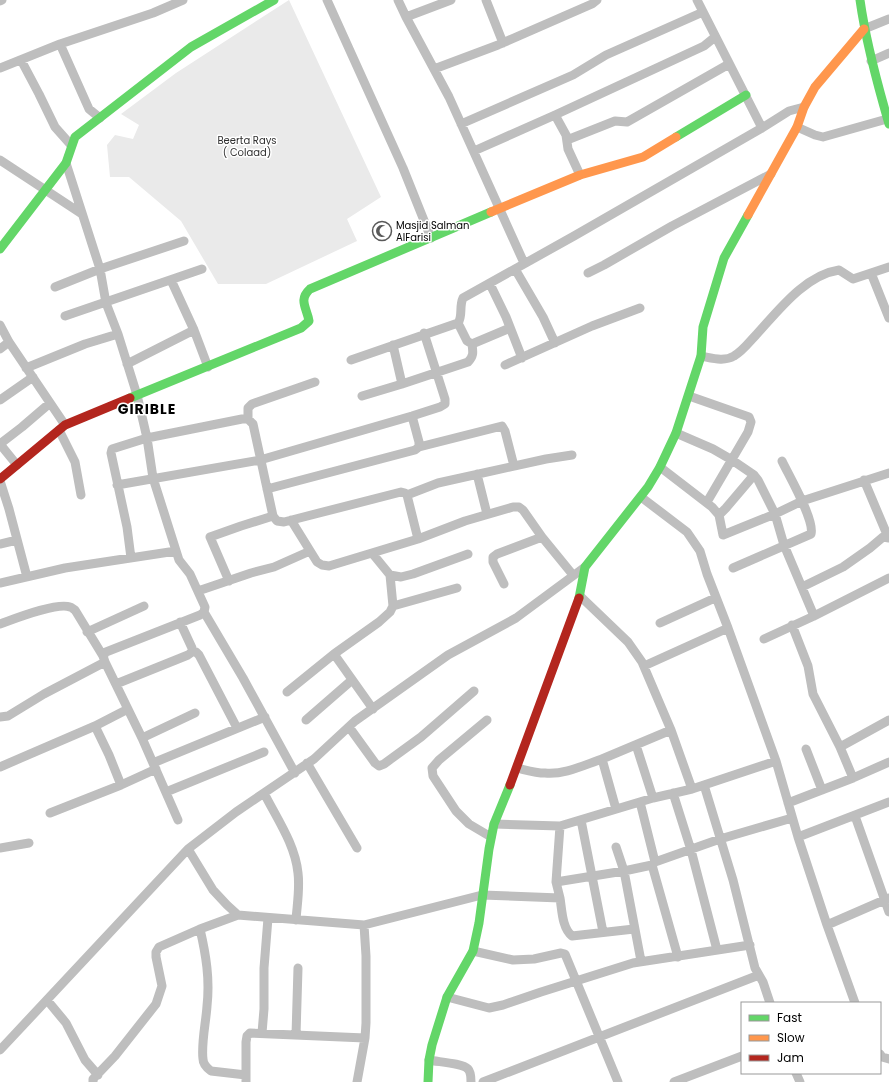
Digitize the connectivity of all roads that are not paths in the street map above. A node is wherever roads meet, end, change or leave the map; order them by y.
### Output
1 (183, 0) edge
2 (274, 0) edge
3 (327, 0) edge
4 (398, 0) edge
5 (451, 0) edge
6 (486, 0) edge
7 (597, 0) edge
8 (697, 0) edge
9 (860, 0) edge
10 (703, 12) junction
11 (406, 17) junction
12 (889, 19) edge
13 (864, 29) junction
14 (715, 37) junction
15 (502, 43) junction
16 (60, 44) junction
17 (889, 53) edge
18 (20, 60) junction
19 (871, 61) junction
20 (729, 64) junction
21 (0, 68) edge
22 (434, 69) junction
23 (746, 95) junction
24 (804, 107) junction
25 (555, 115) junction
26 (100, 118) junction
27 (888, 122) edge
28 (461, 124) junction
29 (797, 127) junction
30 (762, 128) junction
31 (567, 140) junction
32 (71, 145) junction
33 (474, 151) junction
34 (0, 160) edge
35 (66, 163) junction
36 (772, 173) junction
37 (580, 176) junction
38 (45, 189) junction
39 (500, 210) junction
40 (82, 214) junction
41 (431, 238) junction
42 (184, 241) dead end
43 (0, 249) edge
44 (524, 263) junction
45 (889, 267) edge
46 (100, 269) junction
47 (202, 269) dead end
48 (515, 269) junction
49 (588, 273) dead end
50 (871, 273) junction
51 (171, 280) junction
52 (490, 284) junction
53 (55, 287) dead end
54 (106, 303) junction
55 (640, 308) dead end
56 (65, 316) dead end
57 (889, 318) edge
58 (458, 323) junction
59 (0, 325) edge
60 (510, 328) junction
61 (194, 330) junction
62 (424, 333) junction
63 (118, 334) junction
64 (9, 342) junction
65 (555, 343) junction
66 (472, 344) junction
67 (392, 345) junction
68 (0, 349) edge
69 (701, 356) junction
70 (522, 358) junction
71 (351, 360) dead end
72 (127, 364) junction
73 (505, 365) dead end
74 (208, 367) junction
75 (26, 368) junction
76 (436, 372) junction
77 (33, 377) junction
78 (315, 382) dead end
79 (402, 384) junction
80 (137, 395) junction
81 (362, 396) dead end
82 (689, 396) junction
83 (0, 400) edge
84 (50, 403) junction
85 (412, 416) junction
86 (248, 419) junction
87 (62, 428) junction
88 (676, 433) junction
89 (147, 438) junction
90 (0, 444) edge
91 (419, 447) junction
92 (572, 455) dead end
93 (260, 460) junction
94 (732, 460) junction
95 (782, 461) dead end
96 (17, 465) junction
97 (514, 466) junction
98 (660, 467) junction
99 (889, 473) edge
100 (477, 474) junction
101 (754, 475) junction
102 (153, 478) junction
103 (0, 480) edge
104 (864, 480) junction
105 (117, 485) junction
106 (267, 489) junction
107 (81, 495) dead end
108 (407, 495) junction
109 (641, 498) junction
110 (802, 501) junction
111 (707, 502) junction
112 (487, 514) junction
113 (775, 514) junction
114 (718, 515) junction
115 (273, 516) junction
116 (291, 520) junction
117 (542, 537) junction
118 (889, 537) edge
119 (418, 539) junction
120 (17, 540) junction
121 (0, 544) edge
122 (784, 545) junction
123 (176, 551) junction
124 (310, 551) junction
125 (372, 553) junction
126 (468, 554) dead end
127 (131, 558) junction
128 (585, 567) junction
129 (733, 568) dead end
130 (390, 575) junction
131 (573, 576) junction
132 (27, 577) junction
133 (889, 578) edge
134 (229, 581) junction
135 (0, 583) edge
136 (504, 584) dead end
137 (802, 587) junction
138 (457, 588) dead end
139 (198, 591) junction
140 (580, 596) junction
141 (715, 598) junction
142 (144, 606) dead end
143 (393, 606) junction
144 (204, 612) junction
145 (814, 616) junction
146 (180, 622) junction
147 (660, 623) dead end
148 (0, 624) edge
149 (792, 625) junction
150 (728, 628) junction
151 (87, 632) junction
152 (764, 639) dead end
153 (192, 652) junction
154 (334, 654) junction
155 (104, 659) junction
156 (644, 666) junction
157 (352, 680) junction
158 (116, 684) junction
159 (474, 691) dead end
160 (287, 692) dead end
161 (128, 709) junction
162 (373, 709) junction
163 (195, 713) dead end
164 (0, 717) edge
165 (265, 717) junction
166 (306, 720) dead end
167 (487, 720) dead end
168 (889, 720) edge
169 (95, 726) junction
170 (349, 727) junction
171 (237, 728) junction
172 (671, 730) junction
173 (142, 738) junction
174 (636, 745) junction
175 (840, 747) junction
176 (806, 749) dead end
177 (264, 752) dead end
178 (602, 759) junction
179 (776, 761) junction
180 (889, 762) edge
181 (307, 764) junction
182 (155, 766) junction
183 (0, 767) edge
184 (517, 768) junction
185 (295, 773) junction
186 (853, 778) junction
187 (121, 785) junction
188 (704, 785) junction
189 (692, 789) junction
190 (822, 790) junction
191 (166, 792) junction
192 (673, 792) junction
193 (264, 793) junction
194 (654, 798) junction
195 (640, 802) junction
196 (889, 802) edge
197 (788, 803) junction
198 (616, 809) junction
199 (50, 813) dead end
200 (855, 816) junction
201 (792, 818) junction
202 (178, 820) dead end
203 (581, 820) junction
204 (494, 824) junction
205 (560, 826) junction
206 (491, 837) junction
207 (798, 837) junction
208 (720, 839) junction
209 (28, 842) dead end
210 (616, 846) dead end
211 (0, 848) edge
212 (357, 848) dead end
213 (188, 849) junction
214 (691, 850) junction
215 (654, 863) junction
216 (624, 871) junction
217 (591, 876) junction
218 (556, 882) junction
219 (482, 895) junction
220 (560, 898) junction
221 (887, 899) edge
222 (889, 912) edge
223 (238, 915) junction
224 (268, 918) junction
225 (296, 920) junction
226 (364, 925) junction
227 (827, 926) junction
228 (200, 929) junction
229 (634, 929) junction
230 (603, 932) junction
231 (750, 945) junction
232 (717, 950) junction
233 (474, 951) junction
234 (678, 957) junction
235 (641, 961) junction
236 (298, 968) dead end
237 (759, 976) junction
238 (576, 981) junction
239 (447, 997) junction
240 (47, 1000) junction
241 (770, 1002) edge
242 (855, 1002) edge
243 (262, 1033) junction
244 (296, 1035) junction
245 (365, 1038) junction
246 (600, 1038) junction
247 (0, 1050) edge
248 (741, 1056) edge
249 (429, 1060) junction
250 (95, 1078) edge
251 (246, 1079) edge
252 (357, 1082) edge
253 (428, 1082) edge
254 (471, 1082) edge
255 (483, 1082) edge
256 (618, 1082) edge
257 (674, 1082) edge

1 - 16 street
2 - 26 street
3 - 41 street
4 - 11 street
5 - 11 street
6 - 15 street
7 - 15 street
8 - 10 street
9 - 13 street
10 - 14 street
10 - 28 street
11 - 22 street
12 - 13 street
13 - 19 street
13 - 24 street
14 - 20 street
14 - 25 street
15 - 22 street
16 - 18 street
16 - 26 street
17 - 19 street
18 - 21 street
18 - 32 street
19 - 27 street
20 - 23 street
20 - 31 street
22 - 28 street
23 - 30 street
23 - 37 street
24 - 29 street
24 - 30 street
25 - 31 street
25 - 33 street
26 - 32 street
27 - 29 street
28 - 33 street
29 - 36 street
30 - 44 street
31 - 37 street
32 - 35 street
33 - 39 street
34 - 38 street
35 - 38 street
35 - 40 street
36 - 49 street
36 - 69 street
37 - 39 street
38 - 40 street
38 - 43 street
39 - 41 street
39 - 44 street
40 - 46 street
41 - 74 street
42 - 46 street
44 - 48 street
45 - 50 street
46 - 53 street
46 - 54 street
47 - 51 street
48 - 52 street
48 - 65 street
50 - 57 street
50 - 69 street
51 - 54 street
51 - 61 street
52 - 58 street
52 - 60 street
54 - 56 street
54 - 63 street
55 - 65 street
58 - 62 street
58 - 66 street
59 - 64 street
60 - 66 street
60 - 70 street
61 - 72 street
61 - 74 street
62 - 67 street
62 - 76 street
63 - 72 street
63 - 75 street
64 - 68 street
64 - 75 street
65 - 70 street
66 - 76 street
67 - 71 street
67 - 79 street
69 - 82 street
70 - 73 street
72 - 80 street
74 - 80 street
75 - 77 street
76 - 79 street
76 - 85 street
77 - 83 street
77 - 84 street
78 - 86 street
79 - 81 street
80 - 87 street
80 - 89 street
82 - 88 street
82 - 94 street
84 - 87 street
84 - 90 street
85 - 91 street
85 - 93 street
86 - 89 street
86 - 93 street
87 - 96 street
87 - 107 street
88 - 94 street
88 - 98 street
89 - 102 street
89 - 105 street
90 - 96 street
91 - 97 street
91 - 106 street
92 - 97 street
93 - 102 street
93 - 106 street
94 - 101 street
94 - 111 street
95 - 110 street
96 - 103 street
97 - 100 street
98 - 109 street
98 - 111 street
99 - 104 street
100 - 108 street
100 - 112 street
101 - 113 street
101 - 114 street
102 - 105 street
102 - 123 street
103 - 120 street
104 - 110 street
104 - 118 street
105 - 127 street
106 - 115 street
108 - 116 street
108 - 119 street
109 - 128 street
109 - 141 street
110 - 113 street
110 - 122 street
111 - 114 street
112 - 117 street
112 - 119 street
113 - 114 street
113 - 122 street
115 - 116 street
115 - 134 street
116 - 124 street
117 - 131 street
117 - 136 street
118 - 137 street
119 - 125 street
120 - 121 street
120 - 132 street
122 - 129 street
122 - 137 street
123 - 127 street
123 - 139 street
124 - 125 street
124 - 134 street
125 - 130 street
126 - 130 street
127 - 132 street
128 - 131 street
128 - 140 street
130 - 143 street
131 - 162 street
132 - 135 street
133 - 145 street
134 - 139 street
137 - 145 street
138 - 143 street
139 - 144 street
140 - 156 street
140 - 184 street
141 - 147 street
141 - 150 street
142 - 151 street
143 - 154 street
144 - 146 street
144 - 165 street
145 - 149 street
146 - 153 street
146 - 155 street
148 - 151 street
149 - 152 street
149 - 175 street
150 - 156 street
150 - 179 street
151 - 155 street
153 - 158 street
153 - 171 street
154 - 157 street
154 - 160 street
155 - 158 street
155 - 164 street
156 - 172 street
157 - 162 street
157 - 166 street
158 - 161 street
159 - 170 street
161 - 169 street
161 - 173 street
162 - 170 street
163 - 173 street
165 - 171 street
165 - 185 street
167 - 206 street
168 - 175 street
169 - 183 street
169 - 187 street
170 - 181 street
171 - 182 street
172 - 174 street
172 - 189 street
173 - 182 street
174 - 178 street
174 - 194 street
175 - 186 street
176 - 190 street
177 - 191 street
178 - 184 street
178 - 198 street
179 - 188 street
179 - 197 street
180 - 186 street
181 - 185 street
181 - 212 street
182 - 187 street
182 - 191 street
184 - 204 street
185 - 193 street
186 - 190 street
187 - 199 street
188 - 189 street
188 - 208 street
189 - 192 street
190 - 197 street
191 - 202 street
192 - 194 street
192 - 214 street
193 - 213 street
193 - 225 street
194 - 195 street
195 - 198 street
195 - 215 street
196 - 200 street
197 - 201 street
198 - 203 street
200 - 207 street
200 - 221 street
201 - 207 street
201 - 208 street
203 - 205 street
203 - 217 street
204 - 205 street
204 - 206 street
205 - 218 street
206 - 219 street
207 - 227 street
208 - 214 street
208 - 231 street
209 - 211 street
210 - 216 street
213 - 223 street
213 - 240 street
214 - 215 street
214 - 232 street
215 - 216 street
215 - 234 street
216 - 217 street
216 - 229 street
217 - 218 street
217 - 230 street
218 - 220 street
219 - 220 street
219 - 226 street
219 - 233 street
220 - 230 street
221 - 222 street
221 - 227 street
223 - 224 street
223 - 228 street
224 - 225 street
224 - 243 street
225 - 226 street
226 - 245 street
227 - 242 street
228 - 250 street
228 - 251 street
229 - 230 street
229 - 235 street
231 - 232 street
231 - 237 street
232 - 234 street
233 - 238 street
233 - 239 street
234 - 235 street
235 - 238 street
236 - 244 street
237 - 241 street
237 - 246 street
238 - 239 street
238 - 246 street
239 - 249 street
240 - 247 street
240 - 250 street
243 - 244 street
243 - 251 street
244 - 245 street
245 - 252 street
246 - 255 street
246 - 256 street
248 - 257 street
249 - 253 street
249 - 254 street

